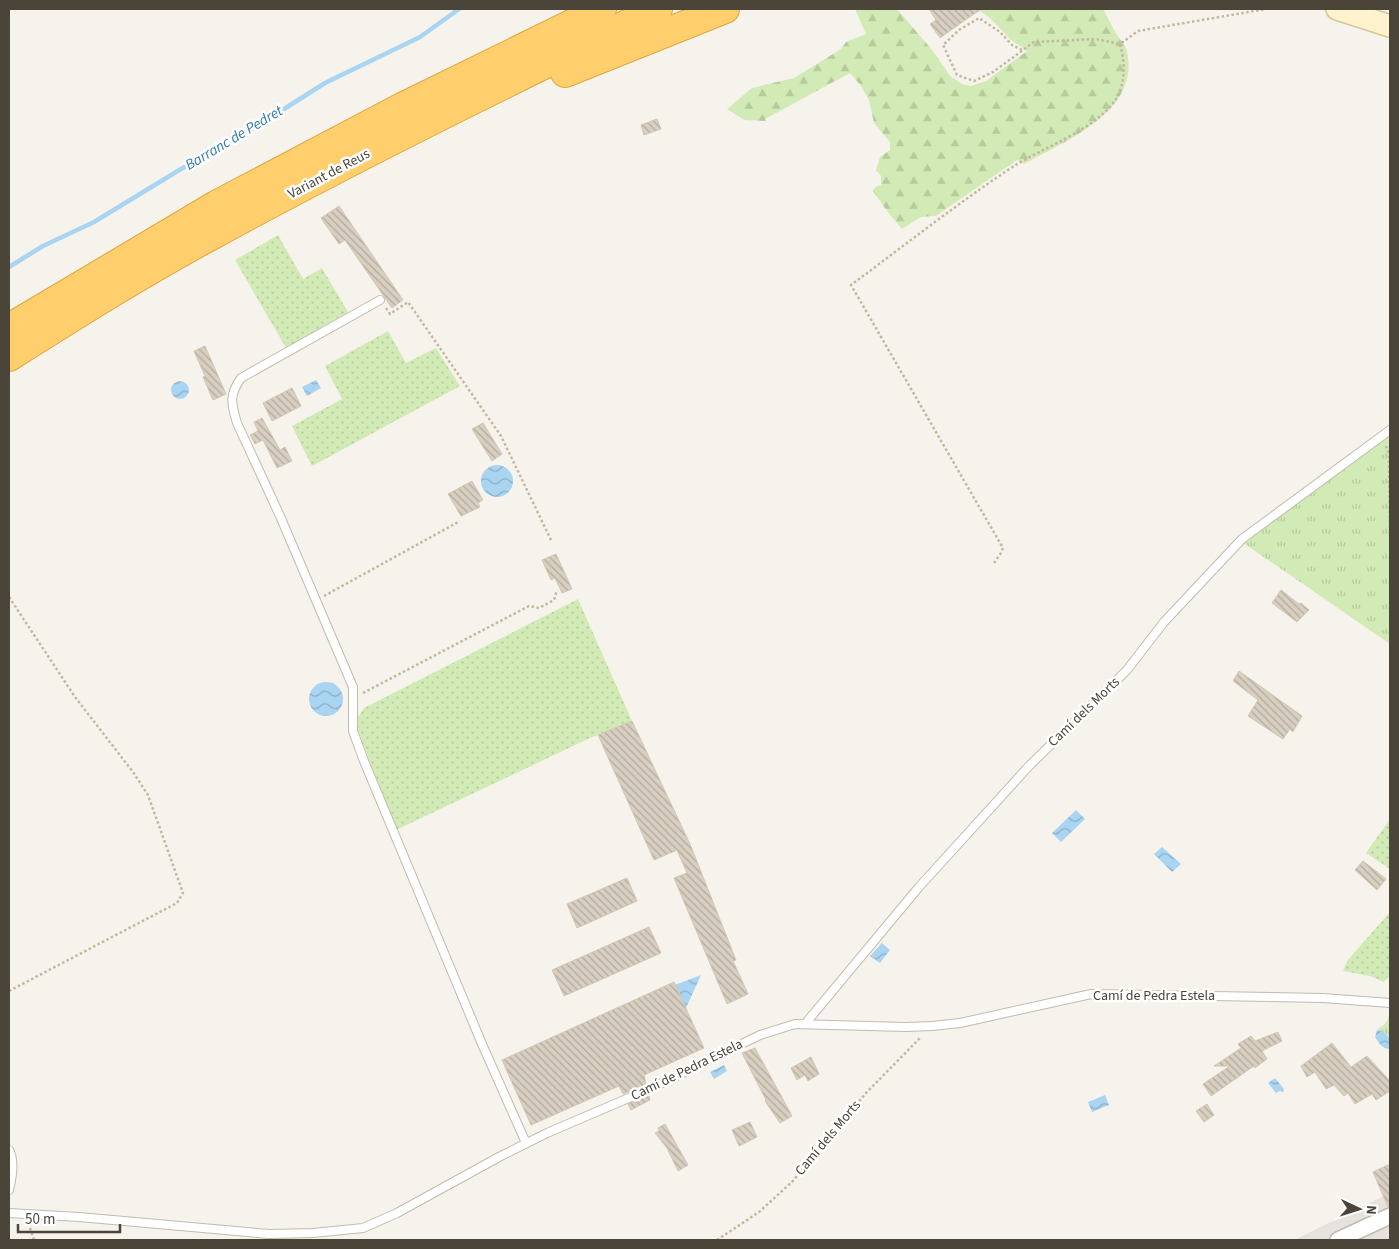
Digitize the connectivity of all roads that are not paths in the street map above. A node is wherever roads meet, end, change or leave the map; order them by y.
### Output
1 (559, 9) edge
2 (602, 9) edge
3 (658, 9) edge
4 (725, 9) edge
5 (1337, 9) edge
6 (1390, 26) edge
7 (206, 239) junction
8 (380, 300) road end
9 (51, 302) junction
10 (9, 328) edge
11 (9, 357) edge
12 (1390, 430) edge
13 (1390, 1003) edge
14 (805, 1024) junction
15 (526, 1143) junction
16 (9, 1150) edge
17 (9, 1190) edge
18 (9, 1204) edge
19 (10, 1213) edge
20 (1390, 1216) edge
21 (1338, 1240) edge

1 - 9 highway
2 - 9 highway, Variant de Reus
3 - 7 highway, Variant de Reus
4 - 7 highway
5 - 6 main road
7 - 11 highway, Variant de Reus
8 - 15 lane
9 - 10 highway, Variant de Reus
12 - 14 lane, Camí dels Morts
13 - 14 lane, Camí de Pedra Estela
14 - 15 lane, Camí de Pedra Estela
15 - 19 lane, Camí de Pedra Estela
16 - 17 lane
18 - 19 lane
20 - 21 street

